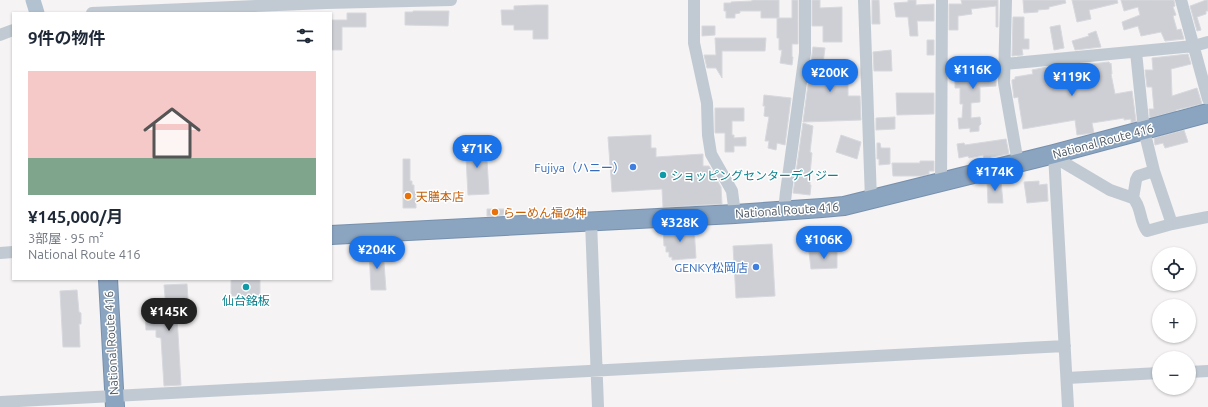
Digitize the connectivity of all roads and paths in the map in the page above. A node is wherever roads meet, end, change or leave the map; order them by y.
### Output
1 (33, 0) edge
2 (435, 0) edge
3 (451, 0) edge
4 (694, 0) edge
5 (805, 0) edge
6 (864, 0) edge
7 (942, 0) edge
8 (1006, 0) edge
9 (1181, 0) edge
10 (37, 12) edge
11 (115, 12) edge
12 (12, 30) edge
13 (0, 35) edge
14 (1208, 42) edge
15 (1194, 46) junction
16 (1136, 52) junction
17 (1004, 64) junction
18 (1208, 99) edge
19 (1208, 113) edge
20 (1144, 130) junction
21 (1054, 154) junction
22 (1018, 163) junction
23 (1154, 171) junction
24 (941, 182) junction
25 (1134, 198) junction
26 (871, 200) junction
27 (784, 211) junction
28 (735, 214) junction
29 (1208, 217) edge
30 (590, 221) junction
31 (1172, 224) junction
32 (332, 235) edge
33 (12, 252) edge
34 (0, 253) edge
35 (108, 280) edge
36 (119, 280) edge
37 (1065, 346) junction
38 (596, 371) junction
39 (1208, 371) edge
40 (1196, 372) edge
41 (1152, 373) edge
42 (1067, 378) junction
43 (120, 401) edge
44 (0, 402) edge
45 (598, 407) edge
46 (1068, 407) edge

1 - 10 main road
2 - 3 street
2 - 11 street
4 - 28 street
5 - 27 street
6 - 26 street
7 - 24 street
8 - 17 street
9 - 15 street
12 - 13 street
14 - 15 street
15 - 16 street
15 - 18 street
16 - 17 street
16 - 20 street
17 - 22 street
19 - 20 highway, National Route 416
20 - 21 highway, National Route 416
20 - 23 street
21 - 22 highway, National Route 416
21 - 25 street
21 - 37 street
22 - 24 highway, National Route 416
23 - 25 street
23 - 31 street
24 - 26 highway, National Route 416
25 - 31 street
26 - 27 highway, National Route 416
27 - 28 highway, National Route 416
28 - 30 highway, National Route 416
29 - 31 street
30 - 32 highway, National Route 416
30 - 38 street
33 - 34 street
35 - 43 highway, National Route 416
36 - 43 highway, National Route 416
37 - 38 street
37 - 42 street
38 - 43 street
38 - 45 street
39 - 40 street
41 - 42 street
42 - 46 street
43 - 44 street

